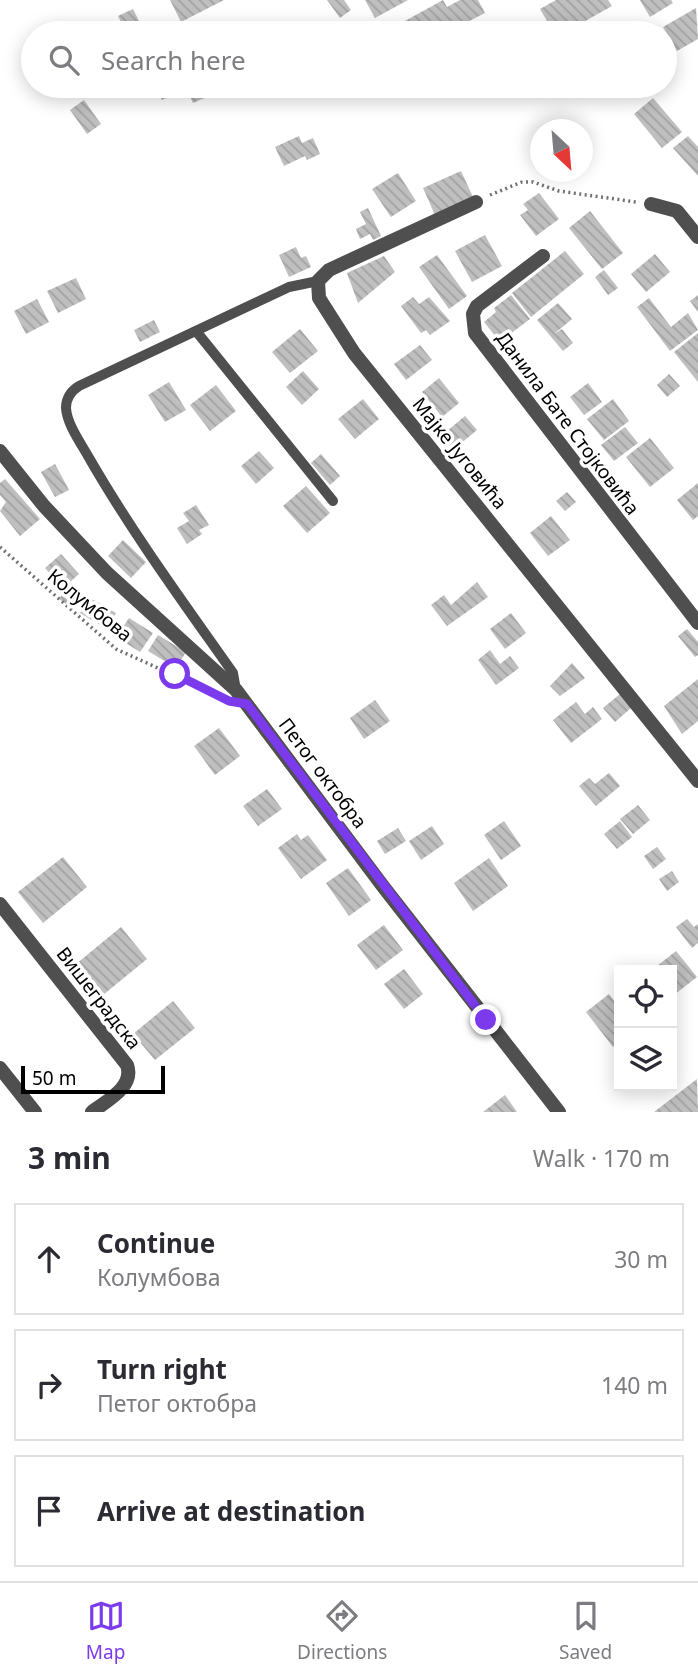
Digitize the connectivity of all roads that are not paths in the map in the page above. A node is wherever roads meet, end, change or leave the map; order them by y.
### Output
1 (475, 202) road end
2 (652, 204) road end
3 (681, 214) junction
4 (698, 215) edge
5 (698, 237) edge
6 (543, 257) dead end
7 (318, 281) junction
8 (196, 331) junction
9 (0, 451) edge
10 (332, 501) dead end
11 (698, 623) edge
12 (236, 690) junction
13 (698, 780) edge
14 (0, 904) edge
15 (0, 1068) edge
16 (35, 1112) edge
17 (92, 1112) edge
18 (559, 1112) edge

1 - 7 street
2 - 3 street
3 - 4 street
3 - 5 street
6 - 11 street, Данила Бате Стојковића
7 - 8 lane
7 - 13 street, Мајке Југовића
8 - 10 lane
8 - 12 lane
9 - 12 street, Петог октобра
12 - 18 street, Петог октобра
14 - 17 street, Вишеградска
15 - 16 street

